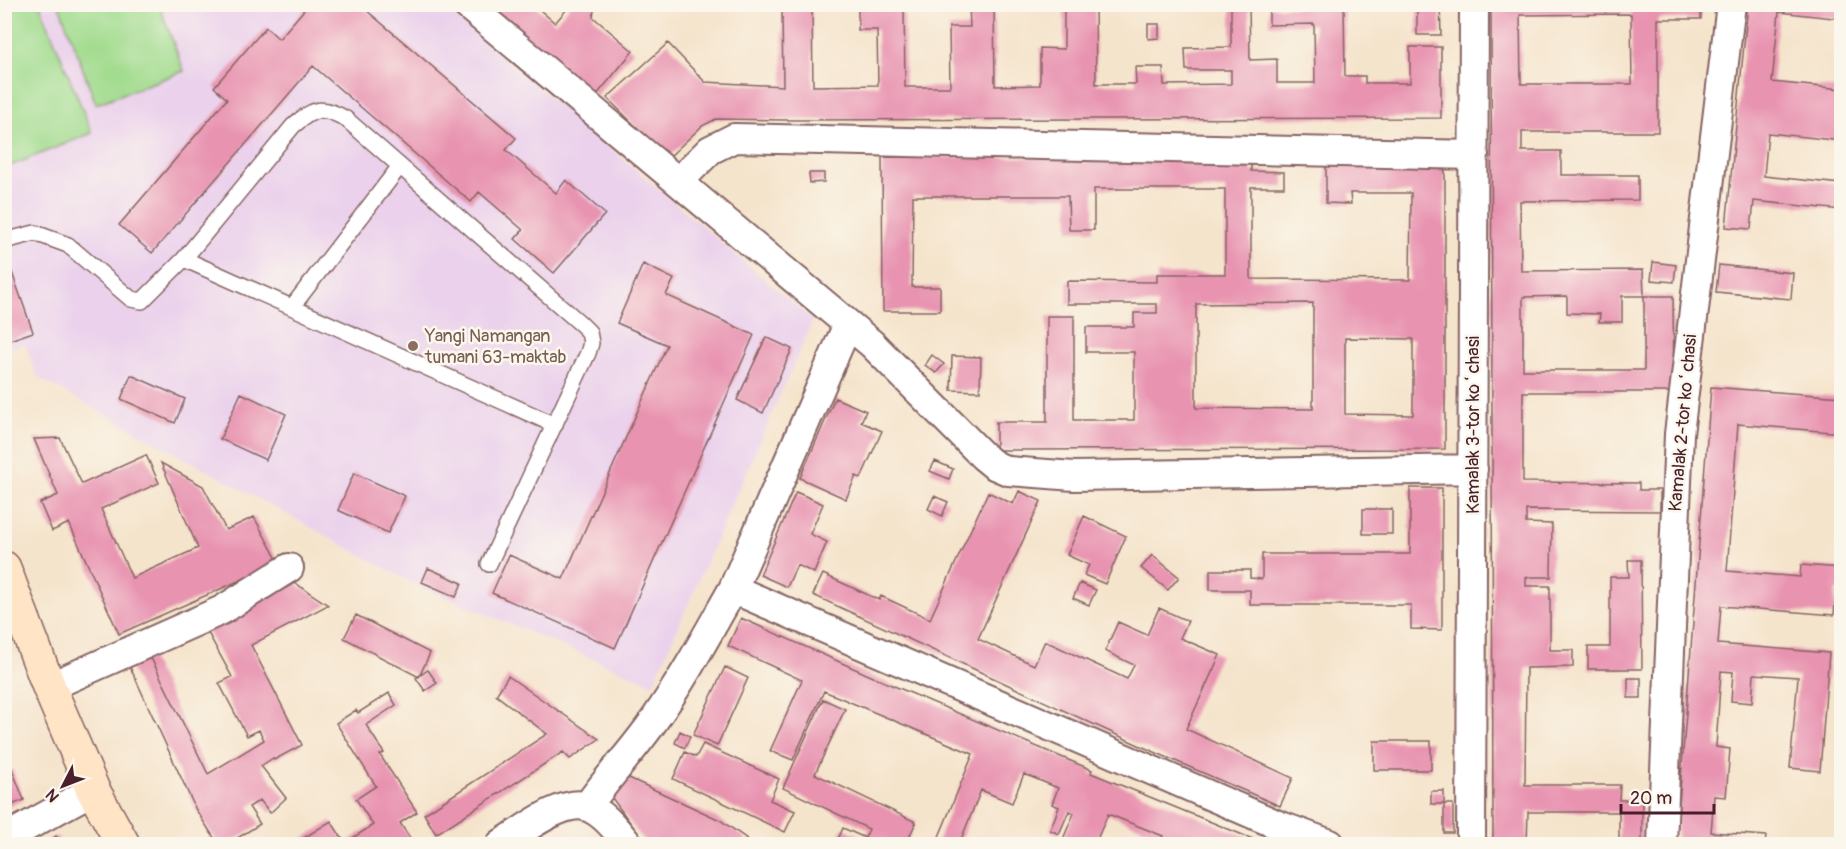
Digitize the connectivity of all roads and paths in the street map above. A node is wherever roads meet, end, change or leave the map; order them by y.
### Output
1 (466, 4) edge
2 (1474, 4) edge
3 (1731, 4) edge
4 (1474, 155) junction
5 (399, 166) junction
6 (679, 181) junction
7 (4, 241) edge
8 (184, 259) junction
9 (292, 307) junction
10 (848, 324) junction
11 (555, 425) junction
12 (1473, 469) junction
13 (489, 564) dead end
14 (4, 568) edge
15 (289, 568) dead end
16 (733, 590) junction
17 (49, 687) junction
18 (93, 790) junction
19 (588, 807) junction
20 (4, 839) edge
21 (123, 844) edge
22 (501, 844) edge
23 (628, 844) edge
24 (1330, 844) edge
25 (1471, 844) edge
26 (1662, 844) edge

1 - 6 street
2 - 4 street, Kamalak 3-tor koʻchasi
3 - 26 street, Kamalak 2-tor koʻchasi
4 - 6 street
4 - 12 street, Kamalak 3-tor koʻchasi
5 - 8 lane
5 - 9 lane
5 - 11 lane
6 - 10 street
7 - 8 lane
8 - 9 lane
9 - 11 lane
10 - 12 street
10 - 16 street
11 - 13 lane
12 - 25 street, Kamalak 3-tor koʻchasi
14 - 17 street
15 - 17 street
16 - 19 street
16 - 24 street
17 - 18 street
18 - 20 street
18 - 21 street
19 - 22 street
19 - 23 street

